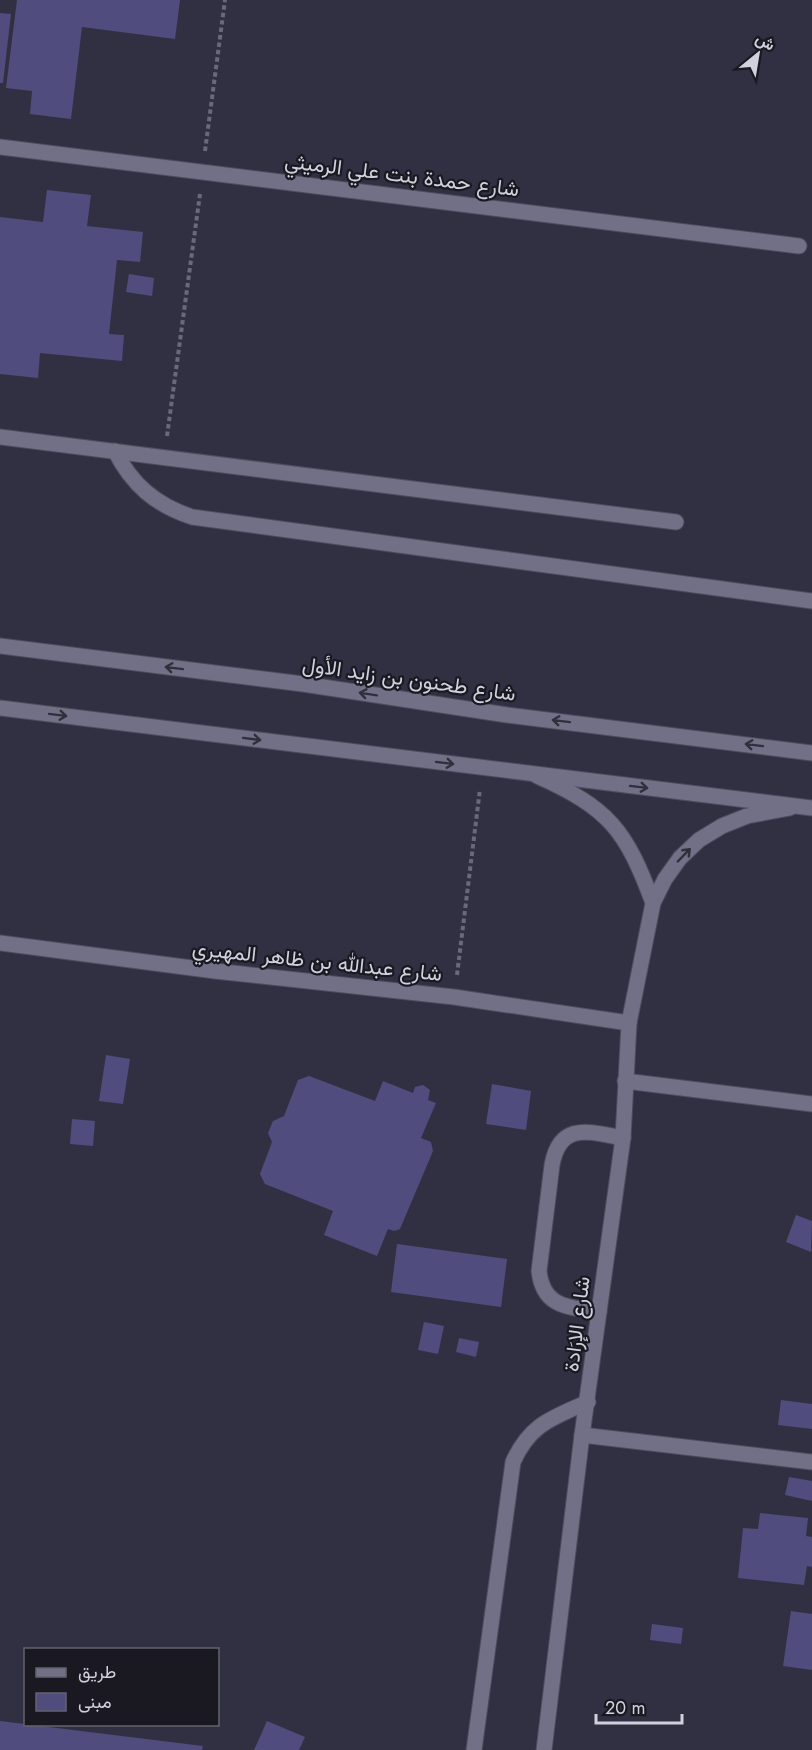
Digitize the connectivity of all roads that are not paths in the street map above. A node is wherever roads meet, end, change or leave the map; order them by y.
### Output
1 (0, 147) edge
2 (799, 246) dead end
3 (0, 437) edge
4 (115, 451) junction
5 (676, 522) dead end
6 (812, 601) edge
7 (0, 646) edge
8 (0, 708) edge
9 (812, 753) edge
10 (536, 775) junction
11 (807, 807) edge
12 (653, 903) junction
13 (0, 943) edge
14 (629, 1023) junction
15 (625, 1081) junction
16 (812, 1104) edge
17 (623, 1138) junction
18 (599, 1312) junction
19 (588, 1402) junction
20 (582, 1435) junction
21 (812, 1462) edge
22 (474, 1750) edge
23 (544, 1750) edge

1 - 2 street, شارع حمدة بنت علي الرميثي
3 - 4 street
4 - 5 street
4 - 6 street
9 -> 7 street, شارع طحنون بن زايد الأول
8 -> 10 street
10 -> 11 street
10 - 12 street
12 -> 11 street, شارع الإرَادة
12 - 14 street, شارع الإرَادة
13 - 14 street, شارع عبدالله بن ظاهر المهيري
14 - 15 street, شارع الإرَادة
15 - 16 street
15 - 17 street, شارع الإرَادة
17 - 18 street, شارع الإرَادة
17 - 18 street
18 - 19 street, شارع الإرَادة
19 - 20 street, شارع الإرَادة
19 - 22 street
20 - 21 street
20 - 23 street, شارع الإرَادة

